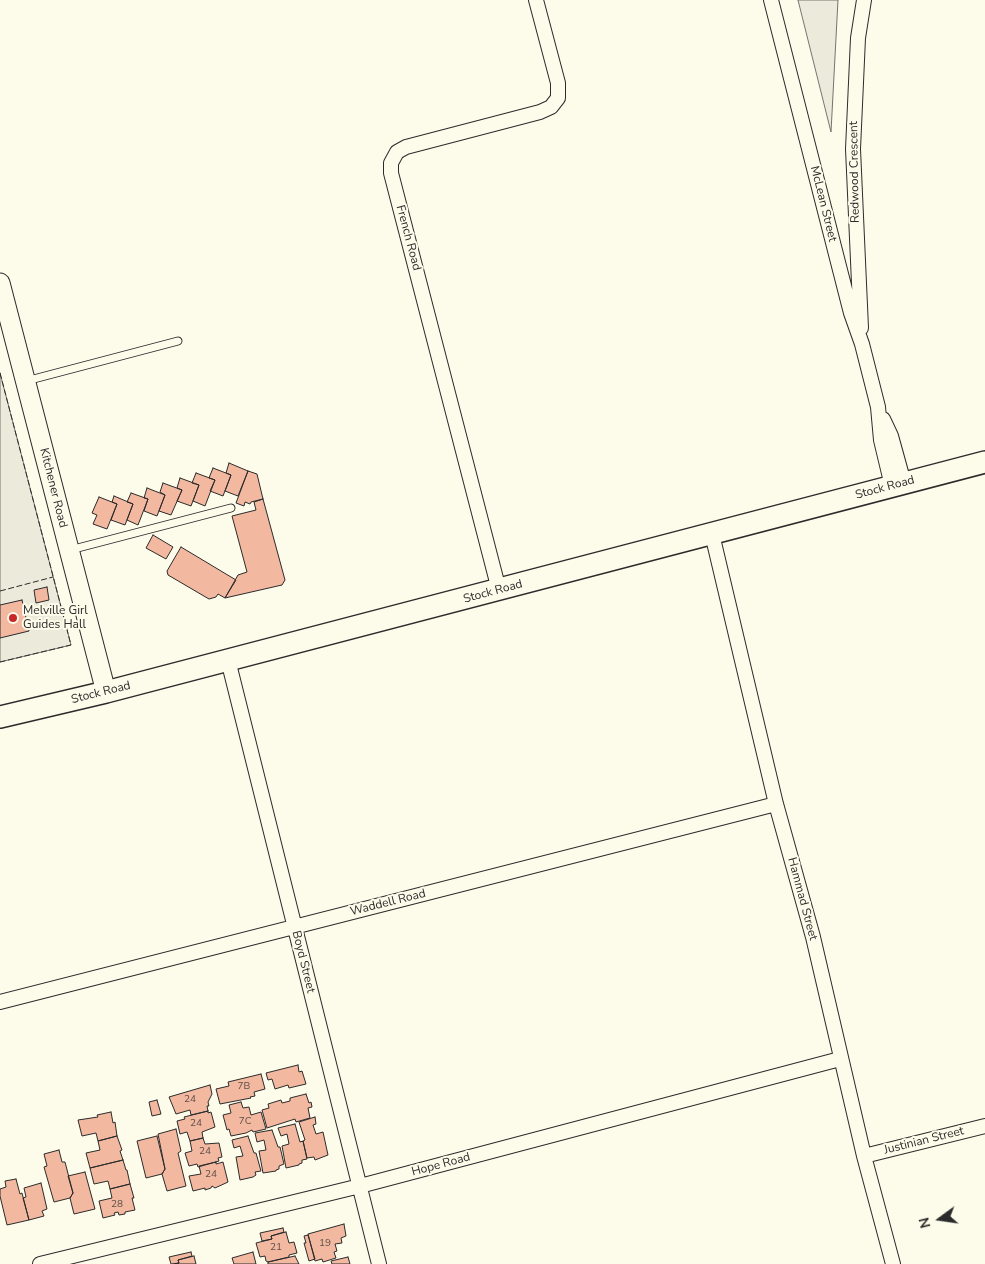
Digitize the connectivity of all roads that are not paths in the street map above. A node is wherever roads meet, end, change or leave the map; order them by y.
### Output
1 (536, 0) edge
2 (770, 0) edge
3 (864, 0) edge
4 (0, 283) edge
5 (178, 341) dead end
6 (862, 344) junction
7 (26, 381) junction
8 (985, 462) edge
9 (898, 484) junction
10 (232, 508) dead end
11 (712, 534) junction
12 (69, 550) junction
13 (499, 590) junction
14 (228, 660) junction
15 (106, 692) junction
16 (0, 718) edge
17 (776, 804) junction
18 (294, 927) junction
19 (0, 1002) edge
20 (840, 1059) junction
21 (985, 1126) edge
22 (864, 1156) junction
23 (360, 1186) junction
24 (40, 1264) edge
25 (379, 1264) edge
26 (893, 1264) edge

1 - 13 street, French Road
2 - 6 street, McLean Street
3 - 6 street, Redwood Crescent
4 - 7 street, Kitchener Road
5 - 7 lane
6 - 9 street, McLean Street
7 - 12 street, Kitchener Road
8 - 9 main road, Stock Road
9 - 11 main road, Stock Road
10 - 12 lane
11 - 13 main road, Stock Road
11 - 17 street, Hammad Street
12 - 15 street, Kitchener Road
13 - 14 main road, Stock Road
14 - 15 main road, Stock Road
14 - 18 street, Boyd Street
15 - 16 main road, Stock Road
17 - 18 street, Waddell Road
17 - 20 street, Hammad Street
18 - 19 street, Waddell Road
18 - 23 street, Boyd Street
20 - 22 street, Hammad Street
20 - 23 street, Hope Road
21 - 22 street, Justinian Street
22 - 26 street, Hammad Street
23 - 24 street, Hope Road
23 - 25 street, Boyd Street

